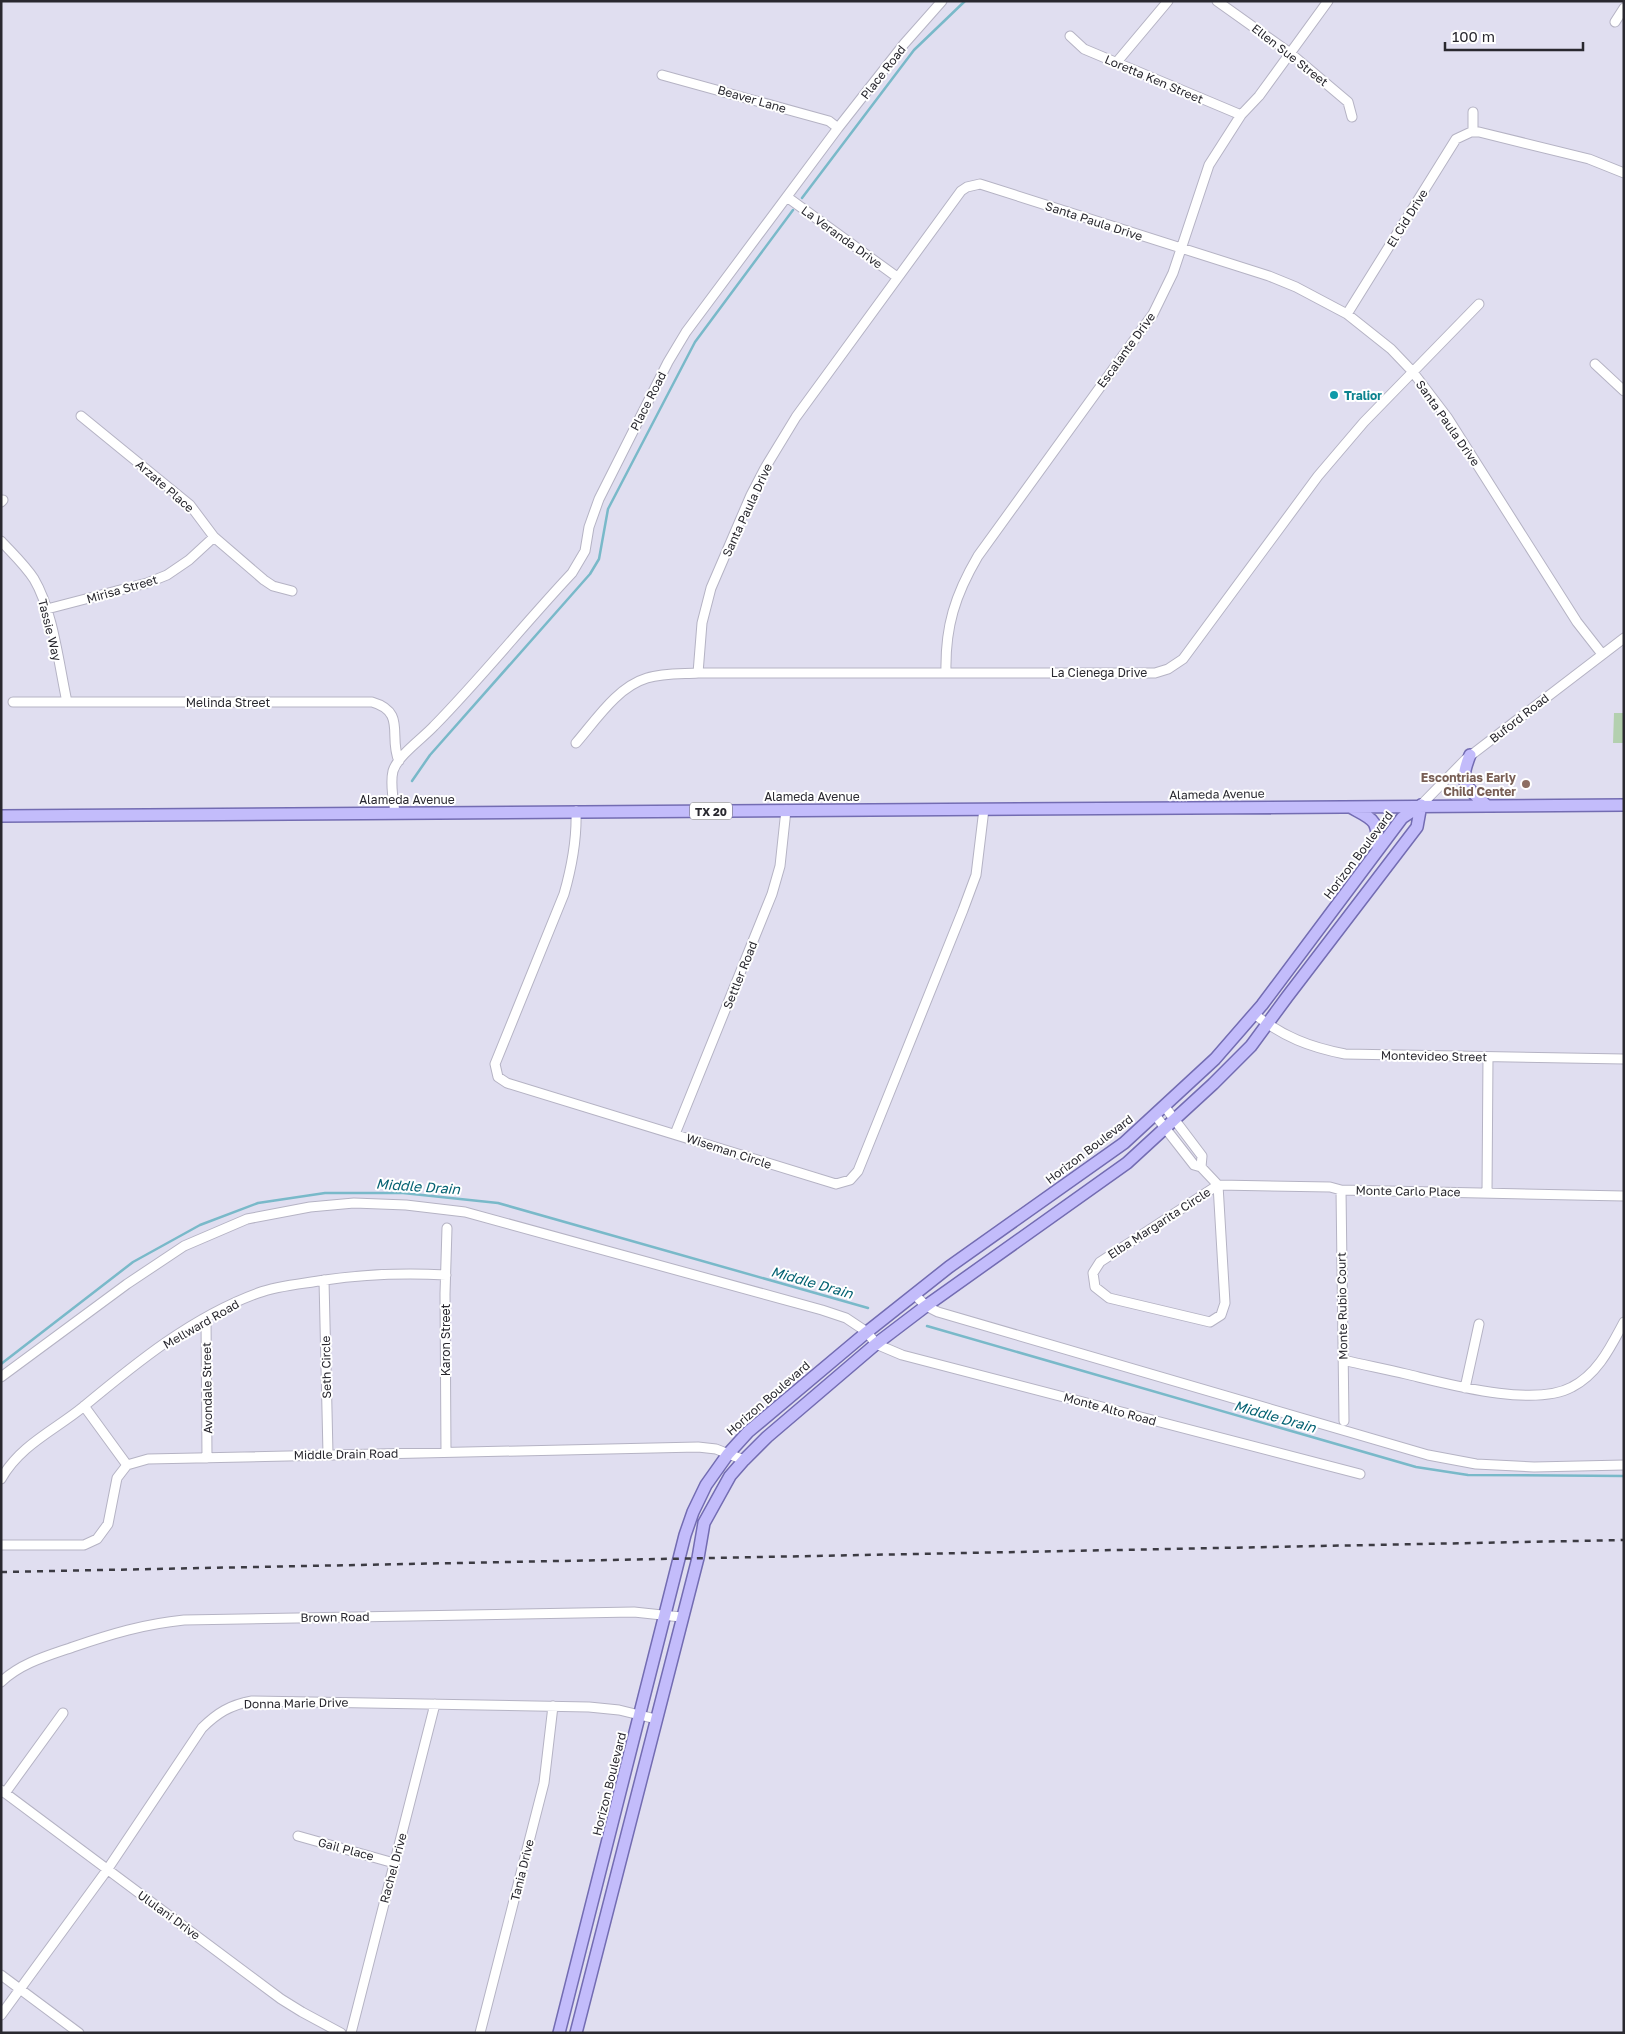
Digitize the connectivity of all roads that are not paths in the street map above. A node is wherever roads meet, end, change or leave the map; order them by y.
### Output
1 (942, 1) edge
2 (1168, 1) edge
3 (1217, 1) edge
4 (1328, 1) edge
5 (1624, 8) edge
6 (1615, 22) dead end
7 (1070, 36) dead end
8 (1290, 54) junction
9 (1116, 64) junction
10 (662, 75) dead end
11 (1473, 112) dead end
12 (1241, 116) junction
13 (1352, 117) dead end
14 (838, 128) junction
15 (1473, 132) junction
16 (1624, 173) edge
17 (787, 197) junction
18 (1182, 248) junction
19 (898, 277) junction
20 (1479, 304) dead end
21 (1347, 314) junction
22 (1595, 364) dead end
23 (1412, 372) junction
24 (1624, 391) edge
25 (81, 416) dead end
26 (214, 537) junction
27 (1, 541) edge
28 (292, 591) dead end
29 (47, 610) junction
30 (1624, 638) edge
31 (1602, 654) junction
32 (946, 672) junction
33 (698, 674) junction
34 (13, 702) dead end
35 (67, 702) junction
36 (576, 743) dead end
37 (1470, 755) junction
38 (399, 761) junction
39 (1421, 805) junction
40 (1486, 805) junction
41 (1624, 805) edge
42 (1349, 806) junction
43 (984, 809) junction
44 (786, 810) junction
45 (576, 811) junction
46 (395, 812) junction
47 (1, 816) edge
48 (1378, 849) junction
49 (1254, 1014) junction
50 (1267, 1024) junction
51 (1488, 1058) junction
52 (1624, 1059) edge
53 (1164, 1107) junction
54 (1155, 1115) junction
55 (1176, 1119) junction
56 (1166, 1128) junction
57 (675, 1134) junction
58 (1201, 1167) junction
59 (1218, 1185) junction
60 (1341, 1190) junction
61 (1487, 1192) junction
62 (1624, 1196) edge
63 (447, 1228) dead end
64 (446, 1276) junction
65 (324, 1280) junction
66 (914, 1294) junction
67 (926, 1306) junction
68 (206, 1318) junction
69 (1624, 1322) edge
70 (1479, 1324) dead end
71 (867, 1332) junction
72 (876, 1344) junction
73 (1343, 1360) junction
74 (1, 1377) edge
75 (1465, 1388) junction
76 (84, 1406) junction
77 (1344, 1421) dead end
78 (446, 1452) junction
79 (328, 1454) junction
80 (728, 1454) junction
81 (208, 1458) junction
82 (744, 1460) junction
83 (127, 1465) junction
84 (1624, 1465) edge
85 (1360, 1474) dead end
86 (1, 1479) edge
87 (1, 1545) edge
88 (665, 1616) junction
89 (681, 1618) junction
90 (1, 1682) edge
91 (434, 1704) junction
92 (553, 1706) junction
93 (63, 1713) dead end
94 (640, 1716) junction
95 (656, 1719) junction
96 (3, 1792) edge
97 (298, 1836) dead end
98 (394, 1863) junction
99 (107, 1870) junction
100 (1, 1975) edge
101 (19, 1989) junction
102 (1, 2015) edge
103 (79, 2033) edge
104 (341, 2033) edge
105 (351, 2033) edge
106 (480, 2033) edge
107 (559, 2033) edge
108 (576, 2033) edge

1 - 14 street, Place Road
2 - 9 street
3 - 8 street, Ellen Sue Street
4 - 8 street, Escalante Drive
5 - 6 street
7 - 9 street, Loretta Ken Street
8 - 12 street, Escalante Drive
8 - 13 street, Ellen Sue Street
9 - 12 street, Loretta Ken Street
10 - 14 street, Beaver Lane
11 - 15 street
12 - 18 street, Escalante Drive
14 - 17 street, Place Road
15 - 16 street
15 - 21 street, El Cid Drive
17 - 19 street, La Veranda Drive
17 - 38 street, Place Road
18 - 19 street, Santa Paula Drive
18 - 21 street, Santa Paula Drive
18 - 32 street, Escalante Drive
19 - 33 street, Santa Paula Drive
20 - 23 street, La Cienega Drive
21 - 23 street, Santa Paula Drive
22 - 24 street
23 - 31 street, Santa Paula Drive
23 - 32 street, La Cienega Drive
25 - 26 street, Arzate Place
26 - 28 street, Arzate Place
26 - 29 street, Mirisa Street
27 - 29 street, Tassie Way
29 - 35 street, Tassie Way
30 - 31 street, Buford Road
31 - 37 street, Buford Road
32 - 33 street, La Cienega Drive
33 - 36 street, La Cienega Drive
34 - 35 street, Melinda Street
35 - 38 street, Melinda Street
37 - 39 street, Buford Road
37 - 40 main road
38 - 46 street
39 - 40 main road, Alameda Avenue / TX 20
39 - 42 main road, Alameda Avenue / TX 20
39 - 48 main road, Horizon Boulevard
39 - 50 main road
40 - 41 main road, Alameda Avenue / TX 20
42 - 43 main road, Alameda Avenue / TX 20
42 - 48 main road
43 - 44 main road, Alameda Avenue / TX 20
43 - 57 street, Wiseman Circle
44 - 45 main road, Alameda Avenue / TX 20
44 - 57 street, Settler Road
45 - 46 main road, Alameda Avenue / TX 20
45 - 57 street, Wiseman Circle
46 - 47 main road, Alameda Avenue / TX 20
48 - 49 main road, Horizon Boulevard
49 - 50 street, Montevideo Street
49 - 53 main road, Horizon Boulevard
50 - 51 street, Montevideo Street
50 - 55 main road
51 - 52 street, Montevideo Street
51 - 61 street
53 - 54 main road, Horizon Boulevard
53 - 55 street
54 - 56 street
54 - 66 main road, Horizon Boulevard
55 - 56 main road
55 - 58 street
56 - 58 street
56 - 67 main road
58 - 59 street
59 - 59 street, Elba Margarita Circle
59 - 60 street, Monte Carlo Place
60 - 61 street, Monte Carlo Place
60 - 73 street, Monte Rubio Court
61 - 62 street, Monte Carlo Place
63 - 64 street, Karon Street
64 - 65 street, Mellward Road
64 - 78 street, Karon Street
65 - 68 street, Mellward Road
65 - 79 street, Seth Circle
66 - 67 street
66 - 71 main road, Horizon Boulevard
67 - 72 main road
67 - 84 street
68 - 76 street, Mellward Road
68 - 81 street, Avondale Street
69 - 75 street
70 - 75 street
71 - 72 street
71 - 74 street
71 - 80 main road, Horizon Boulevard
72 - 82 main road
72 - 85 street, Monte Alto Road
73 - 75 street
73 - 77 street, Monte Rubio Court
76 - 83 street
76 - 86 street, Mellward Road
78 - 79 street, Middle Drain Road
78 - 80 street, Middle Drain Road
79 - 81 street, Middle Drain Road
80 - 82 street, Middle Drain Road
80 - 88 main road, Horizon Boulevard
81 - 83 street, Middle Drain Road
82 - 89 main road
83 - 87 street
88 - 89 street, Brown Road
88 - 90 street, Brown Road
88 - 94 main road, Horizon Boulevard
89 - 95 main road
91 - 92 street, Donna Marie Drive
91 - 98 street, Rachel Drive
91 - 99 street, Donna Marie Drive
92 - 94 street, Donna Marie Drive
92 - 106 street, Tania Drive
93 - 96 street
94 - 95 street, Donna Marie Drive
94 - 107 main road, Horizon Boulevard
95 - 108 main road
96 - 99 street, Ululani Drive
97 - 98 street, Gail Place
98 - 105 street, Rachel Drive
99 - 101 street, Donna Marie Drive
99 - 104 street, Ululani Drive
100 - 101 street
101 - 102 street, Donna Marie Drive
101 - 103 street

